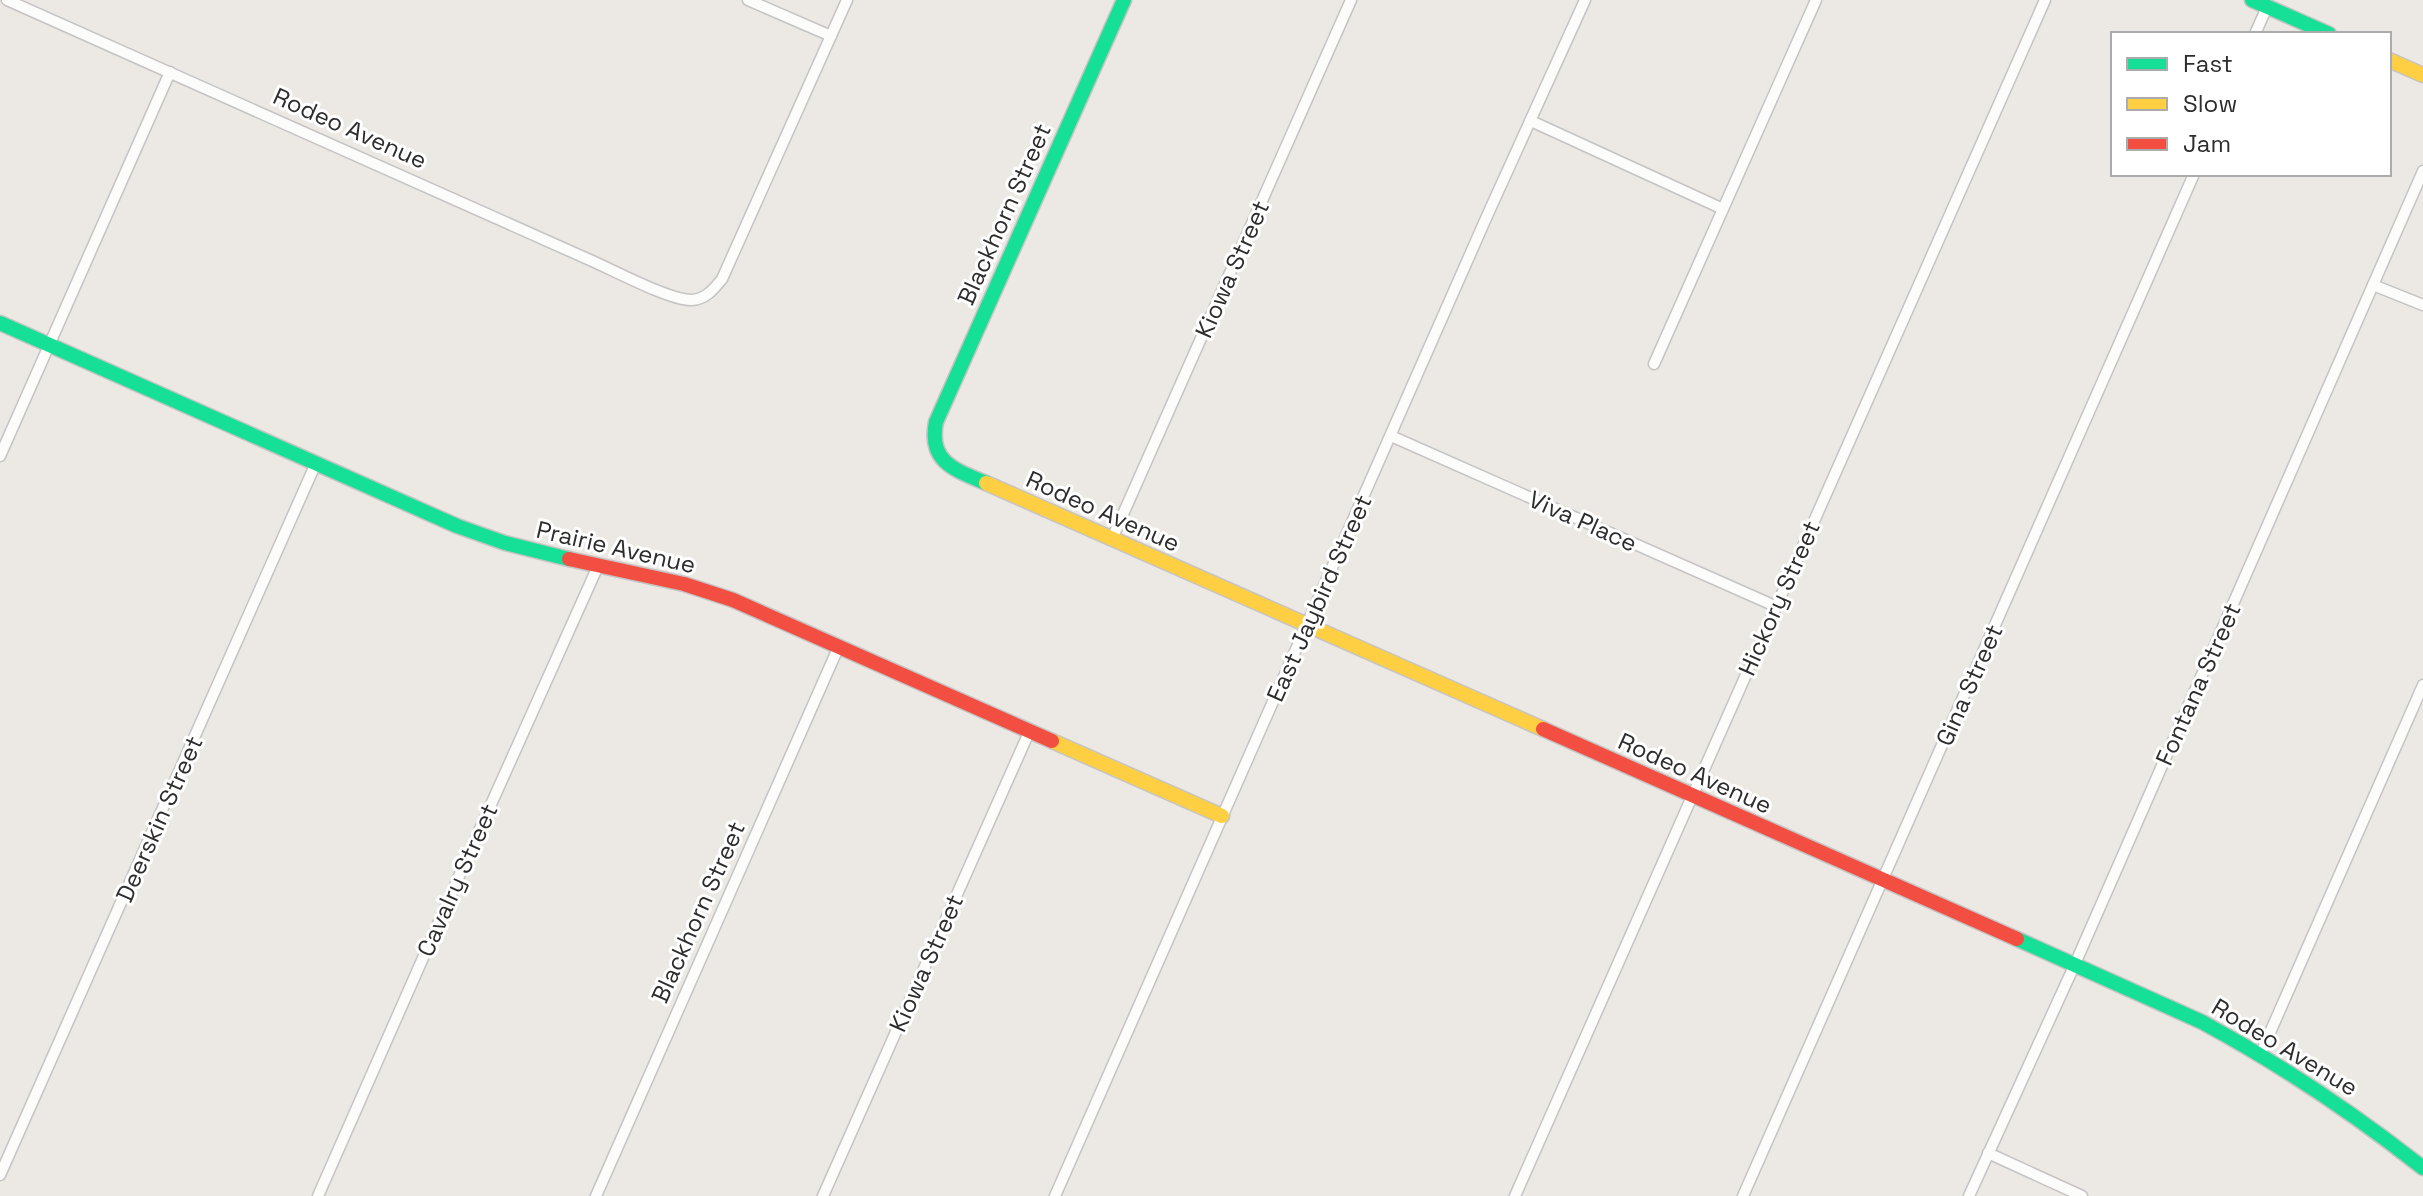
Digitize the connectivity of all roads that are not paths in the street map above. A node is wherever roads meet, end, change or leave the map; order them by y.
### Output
1 (7, 0) edge
2 (748, 0) edge
3 (847, 0) edge
4 (1124, 0) edge
5 (1351, 0) edge
6 (1585, 0) edge
7 (1816, 0) edge
8 (2045, 0) edge
9 (2252, 0) edge
10 (2267, 7) junction
11 (2256, 32) edge
12 (2324, 32) edge
13 (831, 36) junction
14 (2391, 61) edge
15 (170, 72) junction
16 (2423, 75) edge
17 (1531, 121) junction
18 (2423, 171) edge
19 (2193, 176) edge
20 (1723, 209) junction
21 (2373, 285) junction
22 (2423, 305) edge
23 (0, 323) edge
24 (49, 345) junction
25 (1654, 364) dead end
26 (1391, 436) junction
27 (935, 448) joint
28 (0, 456) edge
29 (316, 463) junction
30 (1112, 539) junction
31 (598, 566) junction
32 (1775, 606) junction
33 (1307, 625) junction
34 (839, 646) junction
35 (2423, 685) edge
36 (1030, 730) junction
37 (1691, 795) junction
38 (1222, 816) junction
39 (1882, 880) junction
40 (2075, 964) junction
41 (2261, 1053) junction
42 (1988, 1153) junction
43 (2423, 1168) edge
44 (0, 1175) edge
45 (318, 1196) edge
46 (596, 1196) edge
47 (823, 1196) edge
48 (1055, 1196) edge
49 (1515, 1196) edge
50 (1743, 1196) edge
51 (1969, 1196) edge
52 (2082, 1196) edge

1 - 15 street, Rodeo Avenue
2 - 13 street
3 - 13 street
4 - 27 street, Blackhorn Street
5 - 30 street, Kiowa Street
6 - 17 street, East Jaybird Street
7 - 20 street
8 - 32 street, Hickory Street
9 - 10 street
10 - 11 street
10 - 12 street
13 - 15 street, Rodeo Avenue
14 - 16 street
15 - 24 street
17 - 20 street
17 - 26 street, East Jaybird Street
18 - 21 street, Fontana Street
19 - 39 street, Gina Street
20 - 25 street
21 - 22 street
21 - 40 street, Fontana Street
23 - 24 street, Prairie Avenue
24 - 28 street
24 - 29 street, Prairie Avenue
26 - 32 street, Viva Place
26 - 33 street, East Jaybird Street
27 - 30 street, Rodeo Avenue
29 - 31 street, Prairie Avenue
29 - 44 street, Deerskin Street
30 - 33 street, Rodeo Avenue
31 - 34 street, Prairie Avenue
31 - 45 street, Cavalry Street
32 - 37 street, Hickory Street
33 - 37 street, Rodeo Avenue
33 - 38 street, East Jaybird Street
34 - 36 street, Prairie Avenue
34 - 46 street, Blackhorn Street
35 - 41 street
36 - 38 street, Prairie Avenue
36 - 47 street, Kiowa Street
37 - 39 street, Rodeo Avenue
37 - 49 street, Hickory Street
38 - 48 street, East Jaybird Street
39 - 40 street, Rodeo Avenue
39 - 50 street, Gina Street
40 - 41 street, Rodeo Avenue
40 - 42 street, Fontana Street
41 - 43 street, Rodeo Avenue
42 - 51 street, Fontana Street
42 - 52 street

